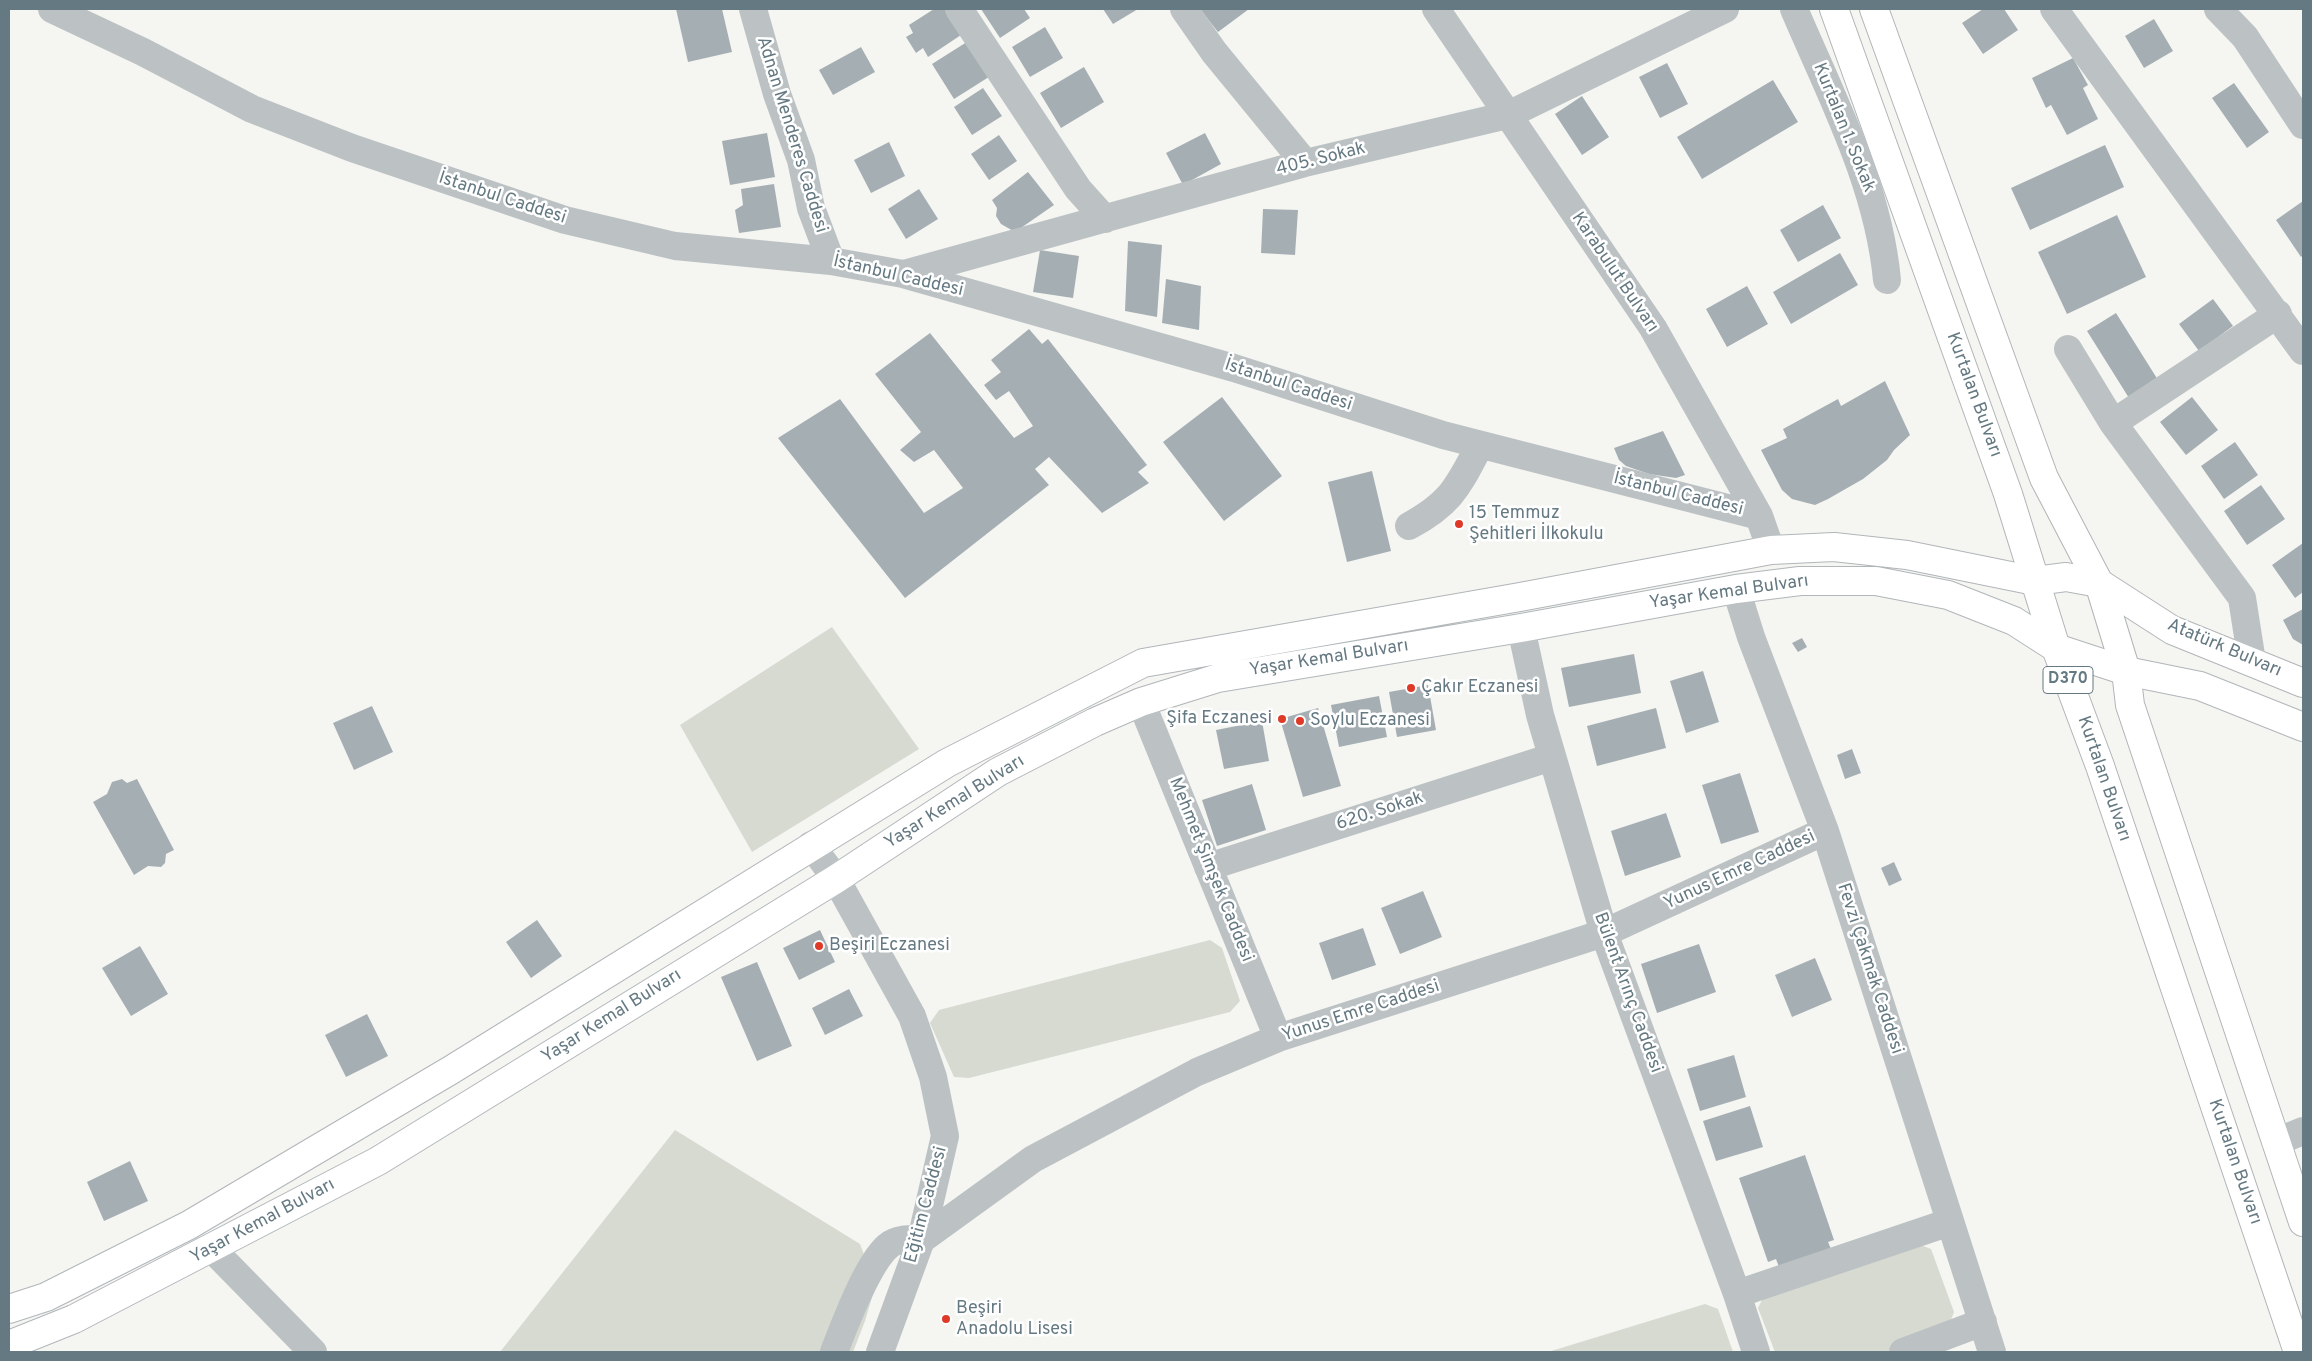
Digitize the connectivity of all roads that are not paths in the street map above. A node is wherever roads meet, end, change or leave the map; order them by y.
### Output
1 (52, 9) edge
2 (753, 9) edge
3 (959, 9) edge
4 (1184, 9) edge
5 (1436, 9) edge
6 (1725, 9) edge
7 (1794, 9) edge
8 (1834, 9) edge
9 (1874, 9) edge
10 (2054, 9) edge
11 (2218, 9) edge
12 (1508, 115) junction
13 (2303, 125) edge
14 (1305, 163) junction
15 (1105, 219) junction
16 (831, 261) junction
17 (903, 274) junction
18 (1887, 280) dead end
19 (2278, 314) junction
20 (2068, 350) dead end
21 (2303, 351) edge
22 (2113, 423) junction
23 (1480, 445) junction
24 (1759, 516) junction
25 (1409, 526) dead end
26 (1771, 550) junction
27 (2035, 581) junction
28 (2099, 583) junction
29 (1736, 589) junction
30 (1521, 628) junction
31 (2056, 648) junction
32 (2252, 662) junction
33 (2126, 671) junction
34 (2303, 683) edge
35 (1141, 702) junction
36 (2303, 727) edge
37 (1552, 757) junction
38 (1825, 832) junction
39 (811, 845) junction
40 (1208, 867) junction
41 (836, 879) junction
42 (1604, 933) junction
43 (1278, 1038) junction
44 (2303, 1131) edge
45 (2276, 1142) junction
46 (1950, 1222) junction
47 (2303, 1222) edge
48 (921, 1240) junction
49 (212, 1249) junction
50 (1737, 1294) junction
51 (9, 1309) edge
52 (1983, 1322) junction
53 (9, 1345) edge
54 (313, 1352) edge
55 (834, 1352) edge
56 (880, 1352) edge
57 (1756, 1352) edge
58 (1903, 1352) edge
59 (1992, 1352) edge
60 (2298, 1352) edge

1 - 16 street, İstanbul Caddesi
2 - 16 street, Adnan Menderes Caddesi
3 - 15 street
4 - 14 street
5 - 12 street, Karabulut Bulvarı
6 - 12 street, 405. Sokak
7 - 18 street, Kurtalan 1. Sokak
8 - 27 main road, Kurtalan Bulvarı / D370
9 - 28 main road
10 - 19 street
11 - 13 street
12 - 14 street, 405. Sokak
12 - 24 street, Karabulut Bulvarı
14 - 15 street, 405. Sokak
15 - 17 street, 405. Sokak
16 - 17 street, İstanbul Caddesi
17 - 23 street, İstanbul Caddesi
19 - 21 street
19 - 22 street
20 - 22 street
22 - 32 street
23 - 24 street, İstanbul Caddesi
23 - 25 street
24 - 26 street, Karabulut Bulvarı
26 - 27 main road, Yaşar Kemal Bulvarı
26 - 39 main road, Yaşar Kemal Bulvarı
27 - 28 main road, Atatürk Bulvarı
27 - 31 main road, Kurtalan Bulvarı / D370
28 - 32 main road, Atatürk Bulvarı
28 - 33 main road
29 - 30 main road, Yaşar Kemal Bulvarı
29 - 31 main road, Yaşar Kemal Bulvarı
29 - 38 street, Fevzi Çakmak Caddesi
30 - 35 main road, Yaşar Kemal Bulvarı
30 - 37 street, Bülent Arınç Caddesi
31 - 33 main road
31 - 60 main road, Kurtalan Bulvarı / D370
32 - 34 main road, Atatürk Bulvarı
33 - 36 main road
33 - 45 main road
35 - 40 street, Mehmet Şimşek Caddesi
35 - 41 main road, Yaşar Kemal Bulvarı
37 - 40 street, 620. Sokak
37 - 42 street, Bülent Arınç Caddesi
38 - 42 street, Yunus Emre Caddesi
38 - 46 street, Fevzi Çakmak Caddesi
39 - 41 street, Eğitim Caddesi
39 - 51 main road, Yaşar Kemal Bulvarı
40 - 43 street, Mehmet Şimşek Caddesi
41 - 48 street, Eğitim Caddesi
41 - 49 main road, Yaşar Kemal Bulvarı
42 - 43 street, Yunus Emre Caddesi
42 - 50 street, Bülent Arınç Caddesi
43 - 48 street, Yunus Emre Caddesi
44 - 45 street
45 - 47 main road
46 - 50 street
46 - 52 street, Fevzi Çakmak Caddesi
48 - 55 street
48 - 56 street, Eğitim Caddesi
49 - 53 main road, Yaşar Kemal Bulvarı
49 - 54 street
50 - 57 street, Bülent Arınç Caddesi
52 - 58 street
52 - 59 street, Fevzi Çakmak Caddesi

